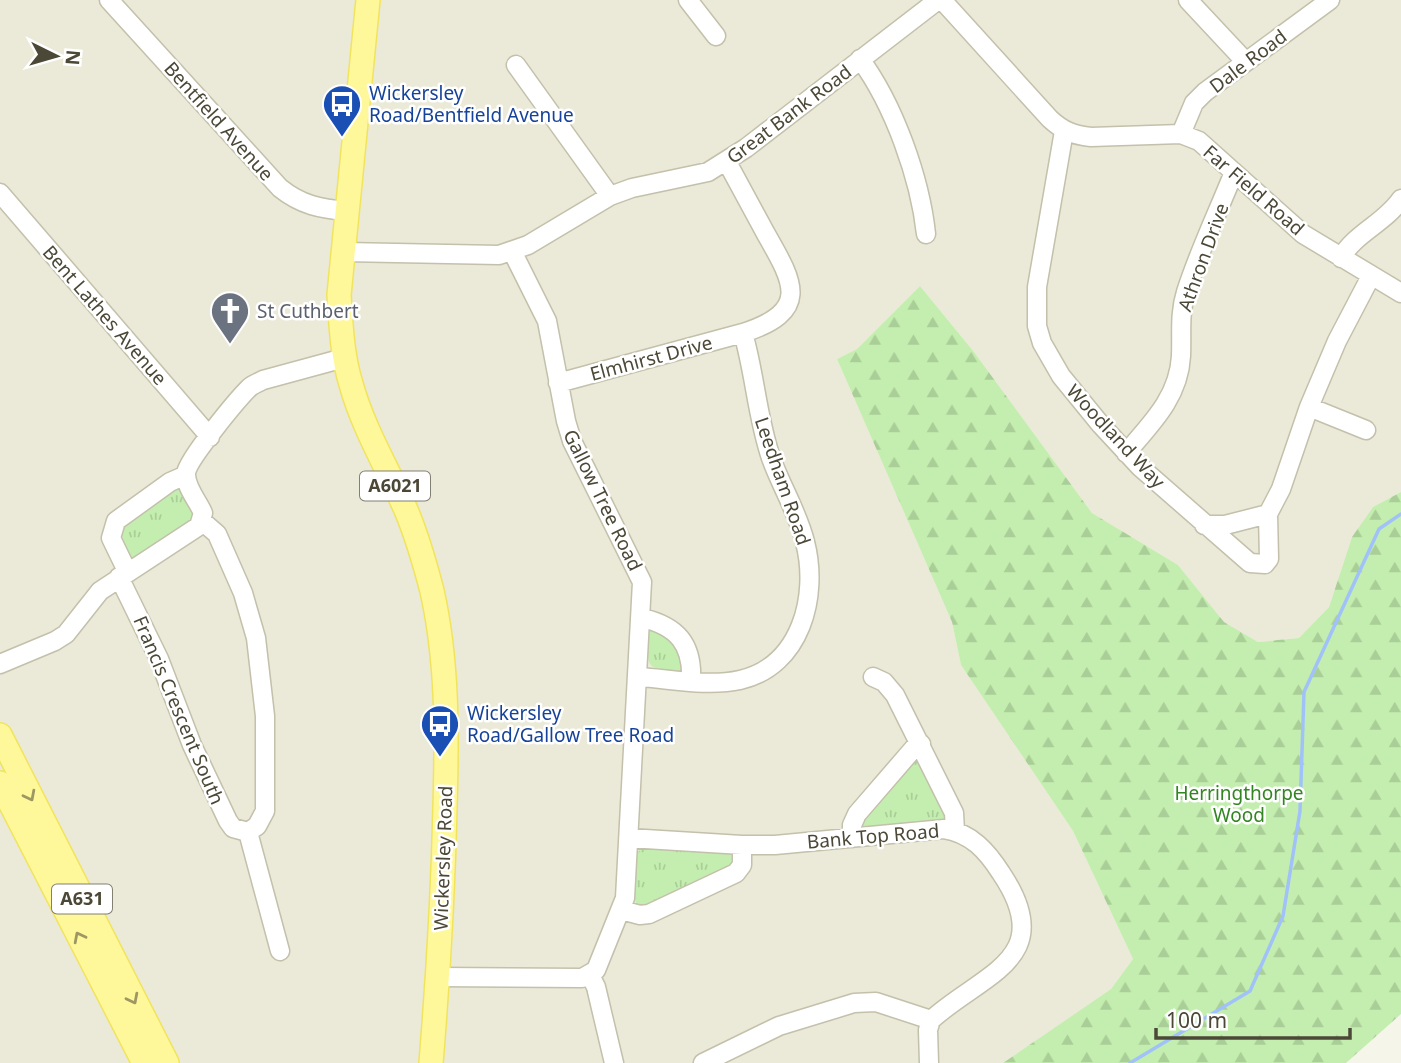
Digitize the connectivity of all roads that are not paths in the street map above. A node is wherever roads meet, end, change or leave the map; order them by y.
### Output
1 (109, 0) edge
2 (368, 0) edge
3 (688, 0) edge
4 (940, 0) edge
5 (1188, 0) edge
6 (1330, 0) edge
7 (716, 36) dead end
8 (860, 59) junction
9 (1245, 61) junction
10 (516, 65) dead end
11 (1064, 131) junction
12 (1181, 134) junction
13 (727, 162) junction
14 (1234, 172) junction
15 (0, 193) edge
16 (610, 196) junction
17 (1401, 199) edge
18 (347, 211) junction
19 (926, 234) dead end
20 (512, 251) junction
21 (344, 252) junction
22 (1341, 258) junction
23 (1371, 276) junction
24 (1401, 293) edge
25 (743, 333) junction
26 (344, 358) junction
27 (558, 383) junction
28 (1309, 407) junction
29 (1366, 430) dead end
30 (209, 437) junction
31 (1126, 453) junction
32 (186, 475) junction
33 (1268, 514) junction
34 (202, 521) junction
35 (1204, 525) junction
36 (123, 574) junction
37 (642, 618) junction
38 (0, 664) edge
39 (639, 677) junction
40 (873, 677) dead end
41 (691, 681) junction
42 (0, 734) edge
43 (921, 744) junction
44 (5, 762) edge
45 (0, 783) edge
46 (955, 831) junction
47 (248, 832) junction
48 (629, 838) junction
49 (852, 838) junction
50 (742, 845) junction
51 (621, 910) junction
52 (280, 951) dead end
53 (590, 975) junction
54 (438, 977) junction
55 (931, 1020) junction
56 (144, 1063) edge
57 (167, 1063) edge
58 (431, 1063) edge
59 (614, 1063) edge
60 (703, 1063) edge
61 (929, 1063) edge

1 - 18 street, Bentfield Avenue
2 - 18 main road, Wickersley Road / A6021
3 - 7 street
4 - 8 street, Great Bank Road
4 - 11 street
5 - 9 street
6 - 9 street, Dale Road
8 - 13 street, Great Bank Road
8 - 19 street
9 - 12 street, Dale Road
10 - 16 street
11 - 12 street, Far Field Road
11 - 31 street, Woodland Way
12 - 14 street, Far Field Road
13 - 16 street, Great Bank Road
13 - 25 street
14 - 22 street, Far Field Road
14 - 31 street, Athron Drive
15 - 30 street, Bent Lathes Avenue
16 - 20 street, Great Bank Road
17 - 22 street
18 - 21 main road, Wickersley Road / A6021
20 - 21 street, Great Bank Road
20 - 27 street, Gallow Tree Road
21 - 26 main road, Wickersley Road / A6021
22 - 23 street, Far Field Road
23 - 24 street, Far Field Road
23 - 28 street, Woodland Way
25 - 27 street, Elmhirst Drive
25 - 41 street, Leedham Road
26 - 30 street
26 - 54 main road, Wickersley Road / A6021
27 - 37 street, Gallow Tree Road
28 - 29 street
28 - 33 street, Woodland Way
30 - 32 street
31 - 35 street, Woodland Way
32 - 34 street
32 - 36 street, Francis Crescent South
33 - 35 street
33 - 35 street, Woodland Way
34 - 36 street
34 - 47 street
36 - 38 street
36 - 47 street, Francis Crescent South
37 - 39 street, Gallow Tree Road
37 - 41 street
39 - 41 street, Leedham Road
39 - 48 street, Gallow Tree Road
40 - 43 street
42 - 44 main road, A631
43 - 46 street
43 - 49 street
44 -> 57 main road, A631
56 -> 45 main road, A631
46 - 49 street, Bank Top Road
46 - 55 street, Bank Top Road
47 - 52 street
48 - 50 street, Bank Top Road
48 - 51 street, Gallow Tree Road
49 - 50 street, Bank Top Road
50 - 51 street
51 - 53 street, Gallow Tree Road
53 - 54 street
53 - 59 street
54 - 58 main road, Wickersley Road / A6021
55 - 60 street
55 - 61 street

